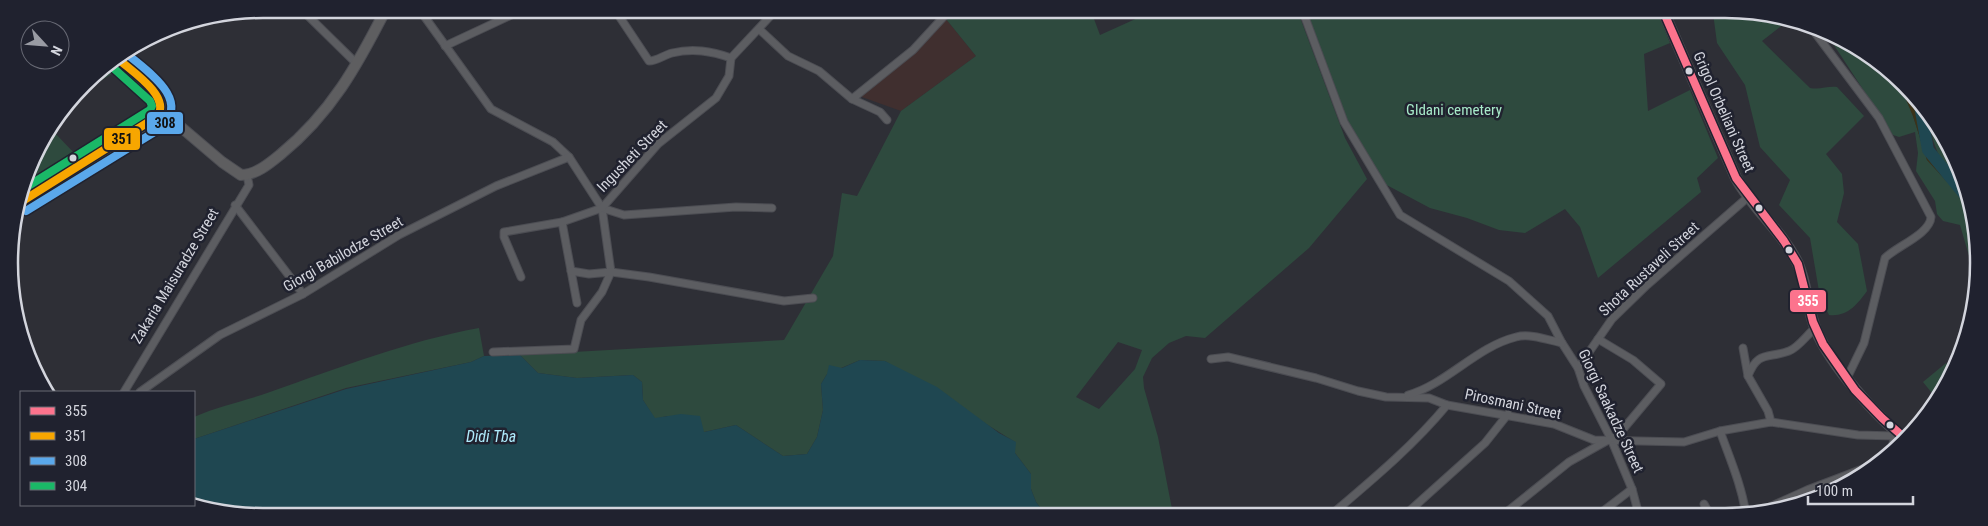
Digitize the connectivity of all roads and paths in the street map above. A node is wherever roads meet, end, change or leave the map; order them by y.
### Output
1 (310, 18) edge
2 (381, 18) edge
3 (425, 18) edge
4 (505, 18) edge
5 (620, 18) edge
6 (769, 18) edge
7 (942, 18) edge
8 (1305, 18) edge
9 (1666, 18) edge
10 (760, 29) junction
11 (1817, 35) edge
12 (445, 46) junction
13 (732, 58) junction
14 (122, 62) edge
15 (357, 64) junction
16 (852, 99) junction
17 (162, 111) junction
18 (887, 120) dead end
19 (569, 157) junction
20 (247, 175) junction
21 (1747, 198) junction
22 (26, 199) edge
23 (235, 205) junction
24 (602, 208) junction
25 (772, 208) dead end
26 (562, 222) junction
27 (571, 271) junction
28 (611, 272) junction
29 (521, 277) dead end
30 (302, 294) junction
31 (813, 298) dead end
32 (577, 303) dead end
33 (1815, 328) junction
34 (1598, 339) junction
35 (1562, 343) junction
36 (1743, 348) dead end
37 (494, 352) dead end
38 (1211, 359) dead end
39 (1578, 368) junction
40 (1748, 376) junction
41 (1847, 378) junction
42 (125, 391) edge
43 (141, 391) edge
44 (1403, 396) junction
45 (1447, 405) junction
46 (1508, 414) junction
47 (1771, 422) junction
48 (1720, 431) junction
49 (1900, 437) edge
50 (1611, 439) junction
51 (1852, 473) edge
52 (1632, 489) junction
53 (1781, 502) edge
54 (1704, 504) dead end
55 (1339, 508) edge
56 (1413, 508) edge
57 (1512, 508) edge
58 (1607, 508) edge
59 (1637, 508) edge
60 (1706, 508) edge
61 (1745, 508) edge

1 - 15 street
2 - 15 main road
3 - 12 street, Ingusheti Street
4 - 12 street
5 - 13 street
6 - 10 street, Ingusheti Street
7 - 16 street
8 - 35 street, Giorgi Saakadze Street
9 - 21 main road, Grigol Orbeliani Street
10 - 13 street, Ingusheti Street
10 - 16 street
11 - 41 street
12 - 19 street, Ingusheti Street
13 - 24 street, Ingusheti Street
14 - 17 main road
15 - 20 main road
16 - 18 street
17 - 20 main road
17 - 22 main road
19 - 24 street, Ingusheti Street
19 - 30 street, Giorgi Babilodze Street
20 - 23 street, Zakaria Maisuradze Street
21 - 33 main road, Grigol Orbeliani Street
21 - 34 street, Shota Rustaveli Street
23 - 30 street
23 - 42 street, Zakaria Maisuradze Street
24 - 25 street
24 - 26 street
24 - 28 street
26 - 27 street
26 - 29 street
27 - 28 street
27 - 32 street
28 - 31 street
28 - 37 street
30 - 43 street, Giorgi Babilodze Street
33 - 40 street
33 - 41 main road, Grigol Orbeliani Street
34 - 39 street, Shota Rustaveli Street
34 - 50 street
35 - 39 street, Giorgi Saakadze Street
35 - 44 street
36 - 40 street
38 - 44 street, Pirosmani Street
39 - 50 street, Giorgi Saakadze Street
40 - 47 street
41 - 49 main road, Grigol Orbeliani Street
44 - 45 street, Pirosmani Street
45 - 46 street, Pirosmani Street
45 - 55 street
46 - 50 street, Pirosmani Street
46 - 56 street
47 - 48 street, Pirosmani Street
47 - 49 street, Pirosmani Street
48 - 50 street, Pirosmani Street
48 - 61 street
50 - 52 street, Giorgi Saakadze Street
50 - 57 street
51 - 53 street
52 - 58 street
52 - 59 street, Giorgi Saakadze Street
54 - 60 street

